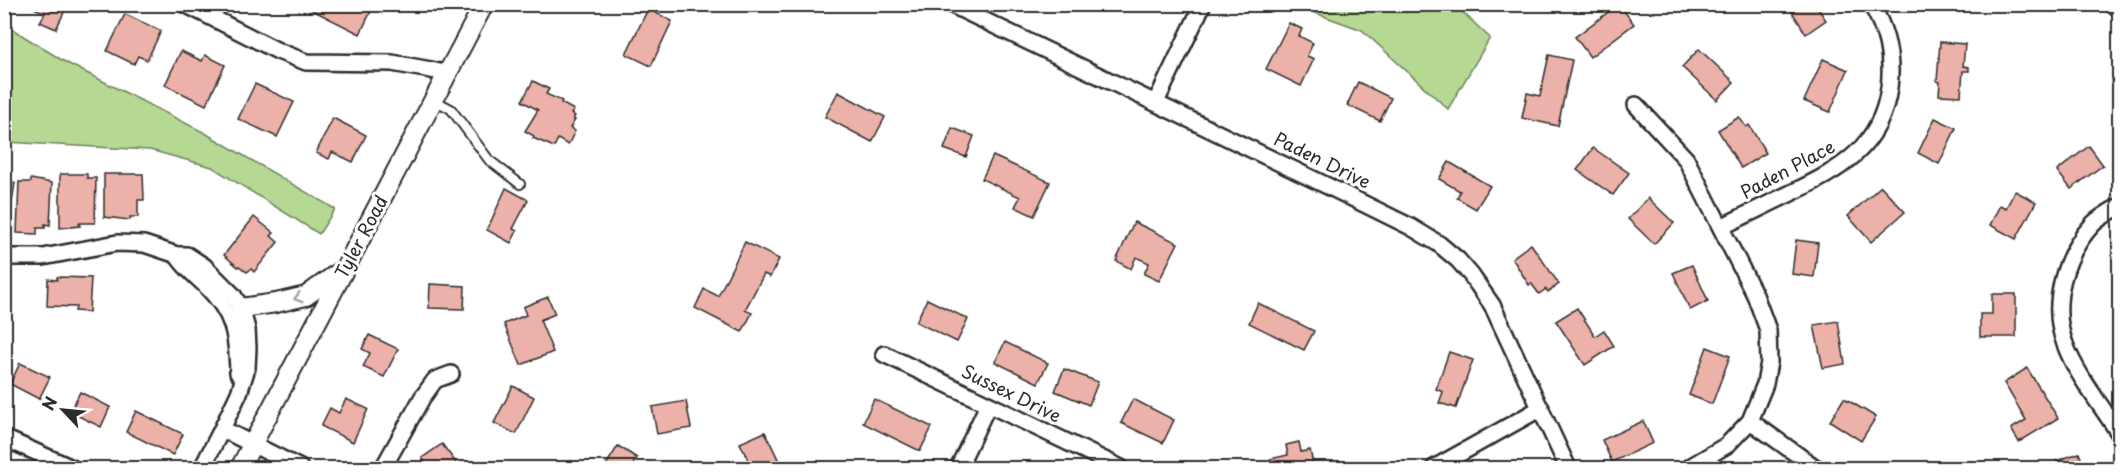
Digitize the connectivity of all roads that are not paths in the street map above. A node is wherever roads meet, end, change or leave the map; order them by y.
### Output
1 (185, 4) edge
2 (484, 4) edge
3 (950, 4) edge
4 (1203, 4) edge
5 (1871, 4) edge
6 (448, 74) junction
7 (434, 100) junction
8 (1156, 102) junction
9 (1636, 105) dead end
10 (520, 184) dead end
11 (2120, 206) edge
12 (1721, 227) junction
13 (177, 255) junction
14 (4, 257) edge
15 (346, 267) junction
16 (241, 308) junction
17 (884, 354) dead end
18 (451, 374) dead end
19 (239, 393) junction
20 (988, 405) junction
21 (1541, 408) junction
22 (1750, 421) junction
23 (222, 429) junction
24 (2120, 435) edge
25 (4, 438) edge
26 (253, 444) junction
27 (72, 468) edge
28 (202, 468) edge
29 (240, 468) edge
30 (300, 468) edge
31 (383, 468) edge
32 (958, 468) edge
33 (1121, 468) edge
34 (1434, 468) edge
35 (1568, 468) edge
36 (1688, 468) edge
37 (1816, 468) edge

1 - 6 street
2 - 6 street, Tyler Road
3 - 8 street, Paden Drive
4 - 8 street
5 - 12 street, Paden Place
6 - 7 street, Tyler Road
7 - 10 lane
7 - 15 street, Tyler Road
8 - 21 street, Paden Drive
9 - 12 street
11 - 24 street
12 - 22 street
13 - 14 street
13 - 16 street
13 - 19 street
15 -> 16 street
15 - 26 street, Tyler Road
16 - 19 street
17 - 20 street, Sussex Drive
18 - 31 street
19 - 23 street
20 - 32 street
20 - 33 street, Sussex Drive
21 - 34 street
21 - 35 street, Paden Drive
22 - 36 street
22 - 37 street
23 - 26 street
23 - 28 street
25 - 27 street
26 - 29 street, Tyler Road
26 - 30 street

